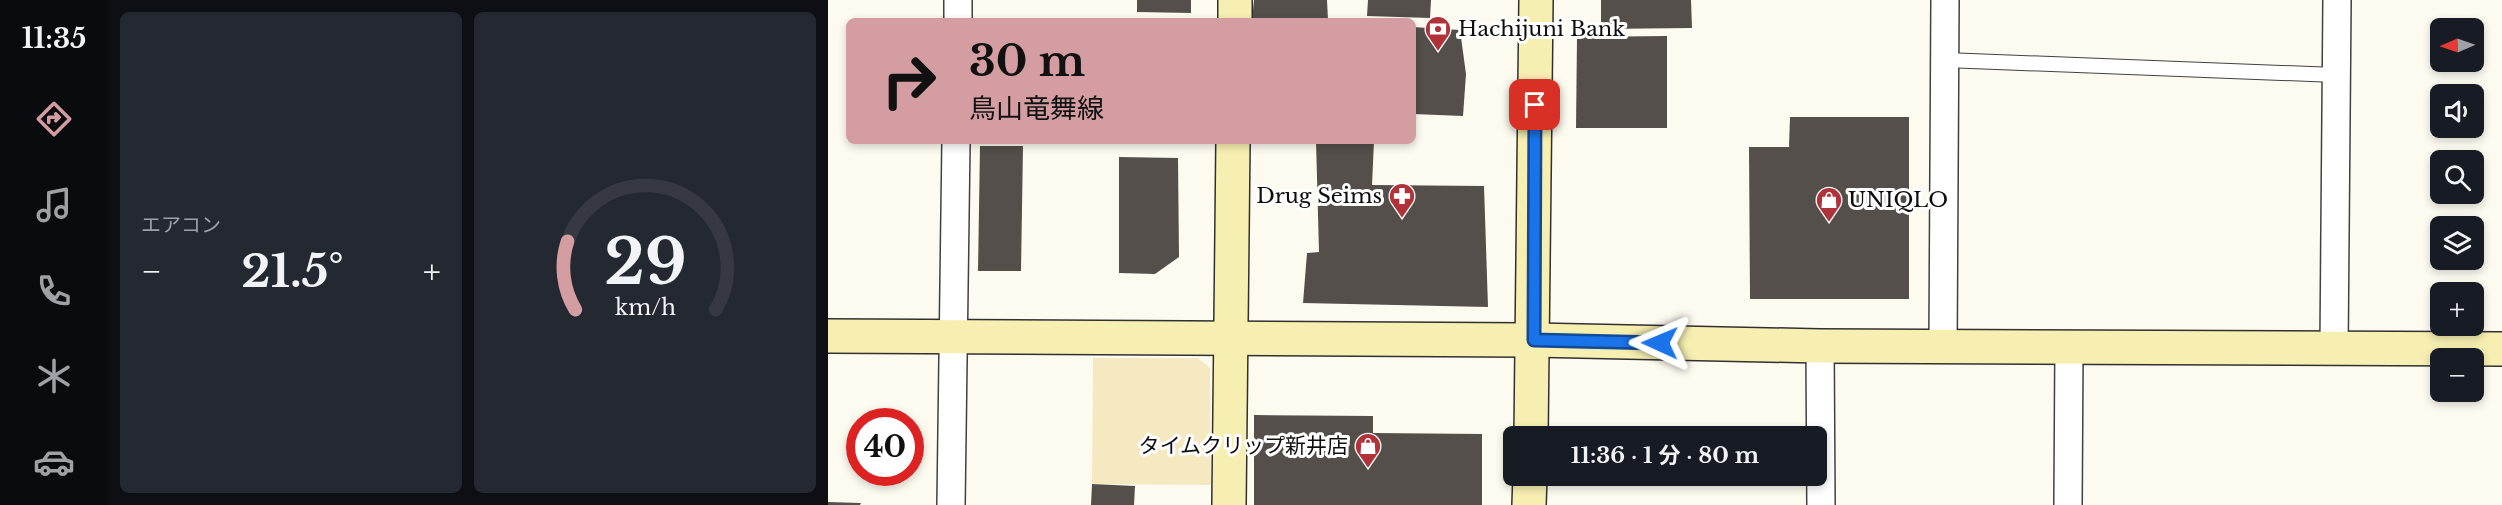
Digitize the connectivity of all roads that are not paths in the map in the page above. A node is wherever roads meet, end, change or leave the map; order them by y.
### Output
1 (958, 0) edge
2 (1235, 0) edge
3 (1536, 0) edge
4 (1945, 0) edge
5 (2337, 0) edge
6 (958, 18) edge
7 (1235, 18) edge
8 (1945, 60) junction
9 (2336, 75) junction
10 (956, 144) edge
11 (1233, 144) edge
12 (828, 336) edge
13 (954, 337) junction
14 (1230, 339) junction
15 (1534, 340) junction
16 (1820, 346) junction
17 (1943, 347) junction
18 (2069, 347) junction
19 (2334, 348) junction
20 (2502, 349) edge
21 (1531, 426) edge
22 (1530, 486) edge
23 (951, 505) edge
24 (1229, 505) edge
25 (1529, 505) edge
26 (1821, 505) edge
27 (2068, 505) edge

1 - 6 street
2 - 7 street
3 - 15 street
4 - 8 street
5 - 9 street
8 - 9 lane
8 - 17 street
9 - 19 street
10 - 13 street
11 - 14 street
12 - 13 street
13 - 14 street
13 - 23 street
14 - 15 street
14 - 24 street
15 - 16 street
15 - 21 street
16 - 17 street
16 - 26 street
17 - 18 street
18 - 19 street
18 - 27 street
19 - 20 street
22 - 25 street

